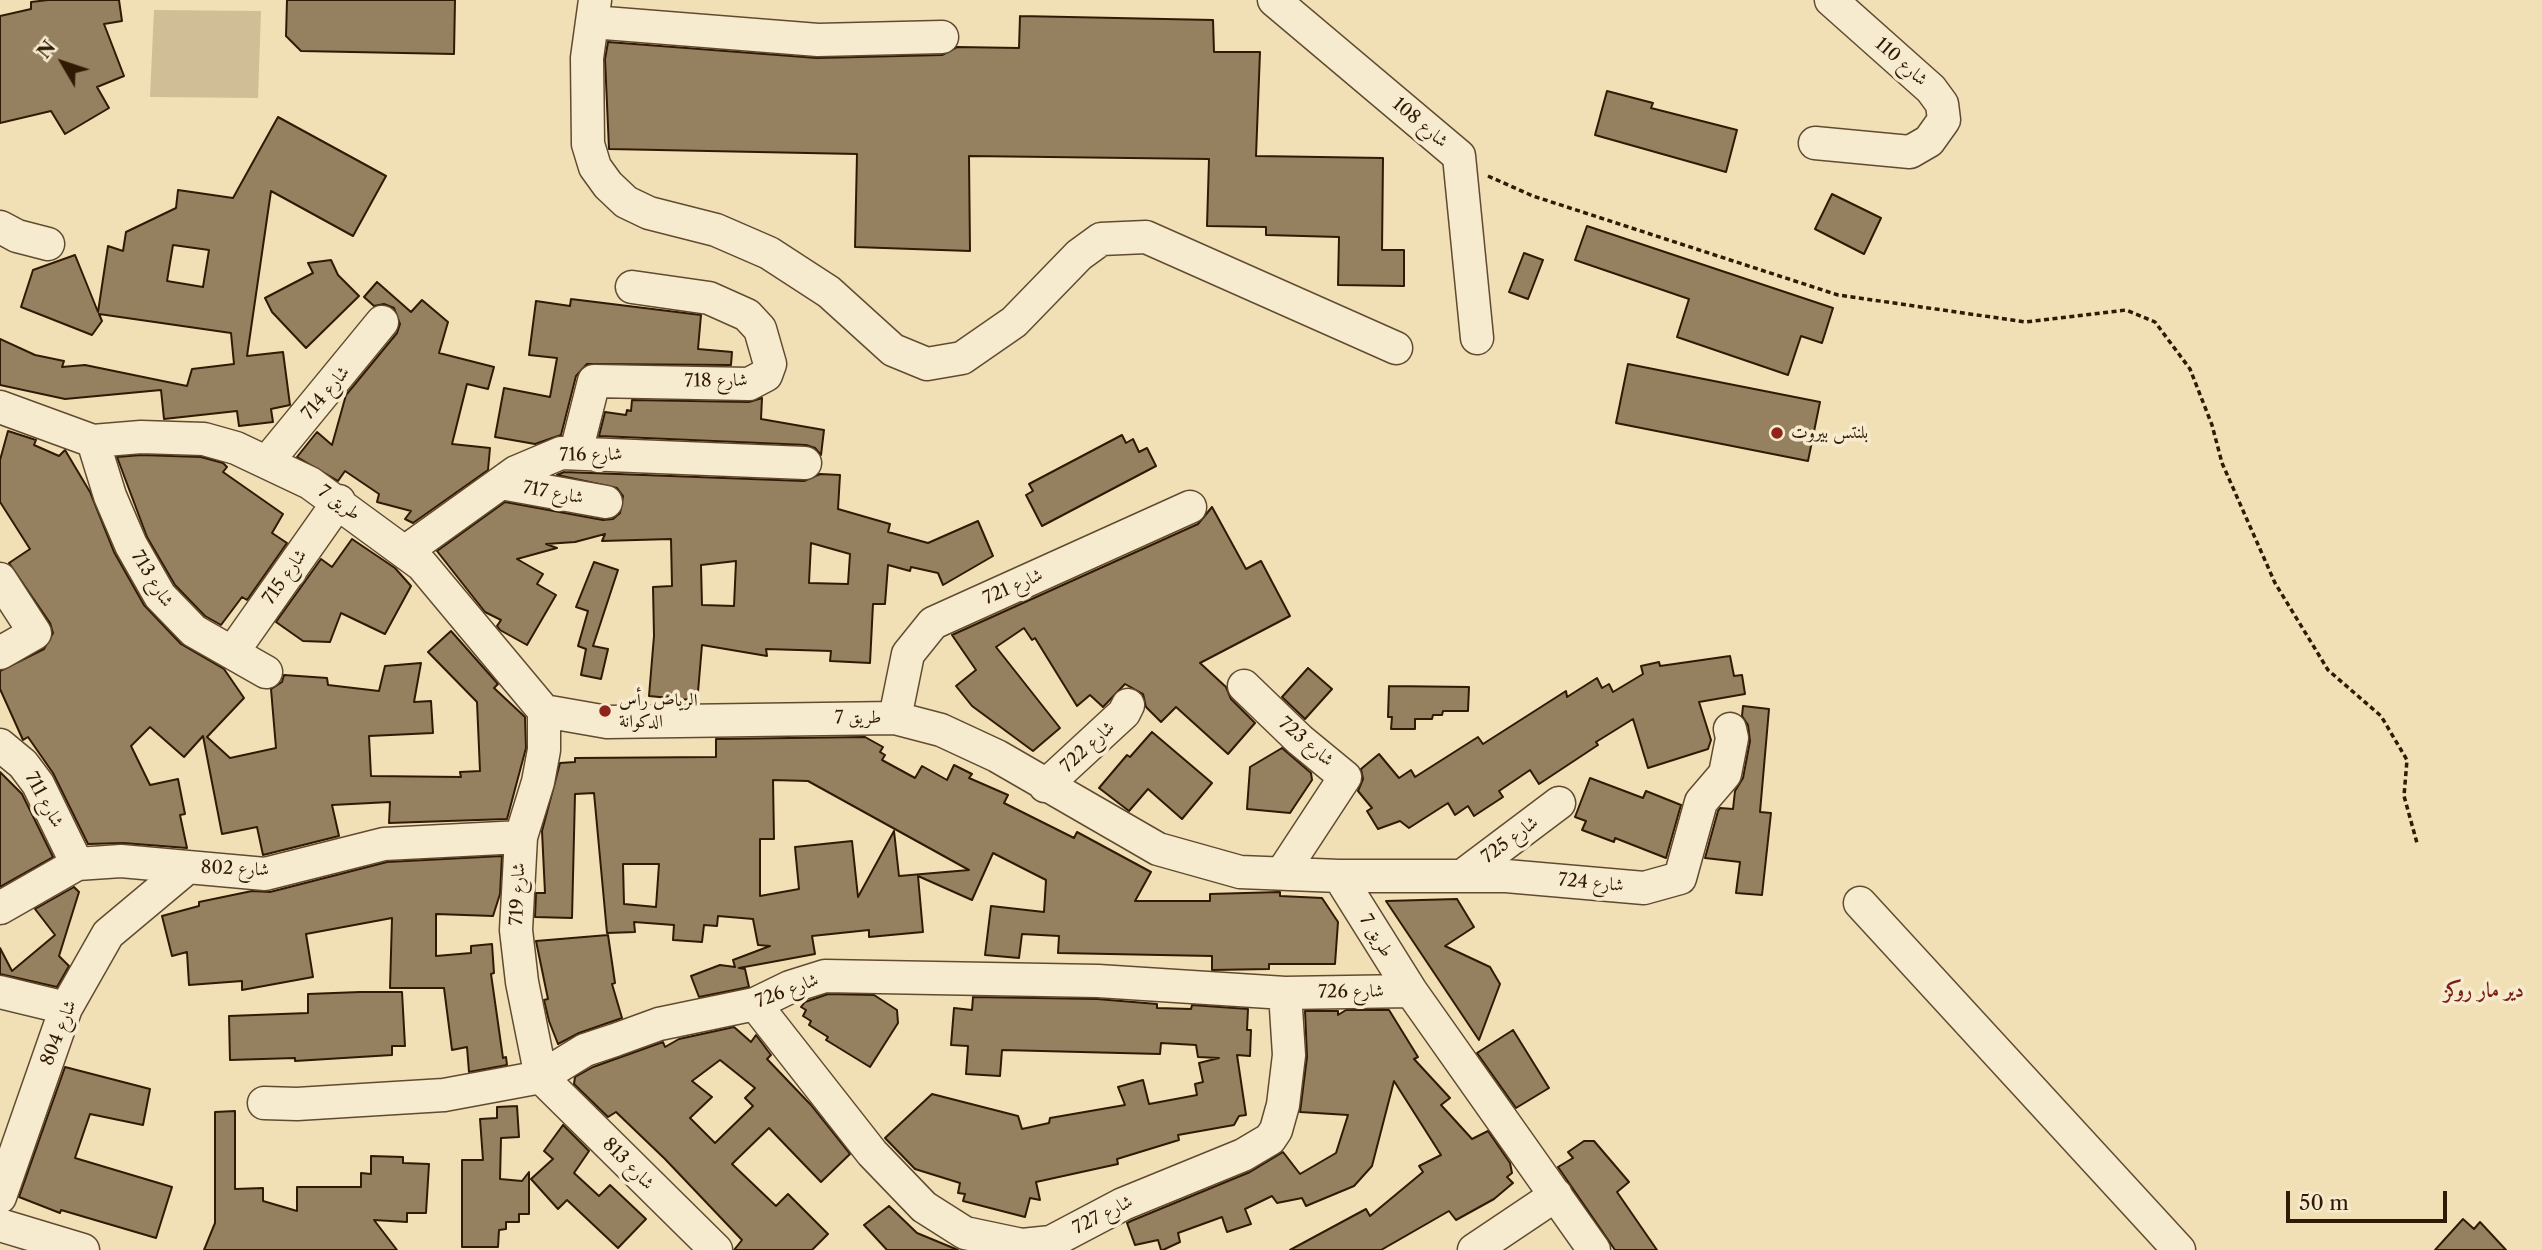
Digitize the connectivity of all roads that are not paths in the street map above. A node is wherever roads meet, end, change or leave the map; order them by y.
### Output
1 (1274, 0) edge
2 (1831, 0) edge
3 (594, 11) edge
4 (942, 37) dead end
5 (1815, 143) dead end
6 (0, 227) edge
7 (48, 244) dead end
8 (632, 287) dead end
9 (382, 322) dead end
10 (1477, 338) dead end
11 (1396, 348) dead end
12 (0, 407) edge
13 (93, 442) junction
14 (576, 452) junction
15 (267, 462) junction
16 (805, 463) dead end
17 (500, 483) junction
18 (339, 501) junction
19 (606, 502) dead end
20 (1190, 507) dead end
21 (406, 551) junction
22 (0, 579) edge
23 (0, 653) edge
24 (232, 653) junction
25 (266, 673) dead end
26 (1244, 687) dead end
27 (1128, 705) dead end
28 (544, 711) junction
29 (895, 718) junction
30 (1730, 729) dead end
31 (0, 745) edge
32 (1045, 786) junction
33 (1559, 803) dead end
34 (521, 837) junction
35 (76, 864) junction
36 (188, 867) junction
37 (1282, 873) junction
38 (1339, 876) junction
39 (1462, 876) junction
40 (1860, 903) dead end
41 (0, 908) edge
42 (1410, 991) junction
43 (0, 992) edge
44 (1285, 993) junction
45 (755, 1004) junction
46 (66, 1008) junction
47 (541, 1077) junction
48 (264, 1104) dead end
49 (1556, 1195) junction
50 (0, 1196) edge
51 (0, 1225) edge
52 (83, 1250) edge
53 (716, 1250) edge
54 (1474, 1250) edge
55 (1594, 1250) edge
56 (2179, 1250) edge

1 - 10 street, شارع 108
2 - 5 street, شارع 110
3 - 4 street
3 - 11 street
6 - 7 street
8 - 14 street, شارع 718
9 - 15 street, شارع 714
12 - 13 street, 7 طريق
13 - 15 street, 7 طريق
13 - 24 street, شارع 713
14 - 16 street, شارع 716
14 - 17 street, شارع 716
15 - 18 street, 7 طريق
17 - 19 street, شارع 717
17 - 21 street, شارع 716
18 - 21 street, 7 طريق
18 - 24 street, شارع 715
20 - 29 street, شارع 721
21 - 28 street, 7 طريق
22 - 23 street
24 - 25 street, شارع 713
26 - 37 street, شارع 723
27 - 32 street, شارع 722
28 - 29 street, 7 طريق
28 - 34 street, شارع 719
29 - 32 street, 7 طريق
30 - 39 street, شارع 724
31 - 35 street, شارع 711
32 - 37 street, 7 طريق
33 - 39 street, شارع 725
34 - 36 street, شارع 802
34 - 47 street, شارع 719
35 - 36 street, شارع 802
35 - 41 street, شارع 802
36 - 46 street, شارع 804
37 - 38 street, 7 طريق
38 - 39 street, شارع 724
38 - 42 street, 7 طريق
40 - 56 street
42 - 44 street, شارع 726
42 - 49 street, 7 طريق
43 - 46 street
44 - 45 street, شارع 726
44 - 45 street, شارع 727
45 - 47 street, شارع 726
46 - 50 street, شارع 804
47 - 48 street, شارع 726
47 - 53 street, شارع 813
49 - 54 street
49 - 55 street, 7 طريق
51 - 52 street

